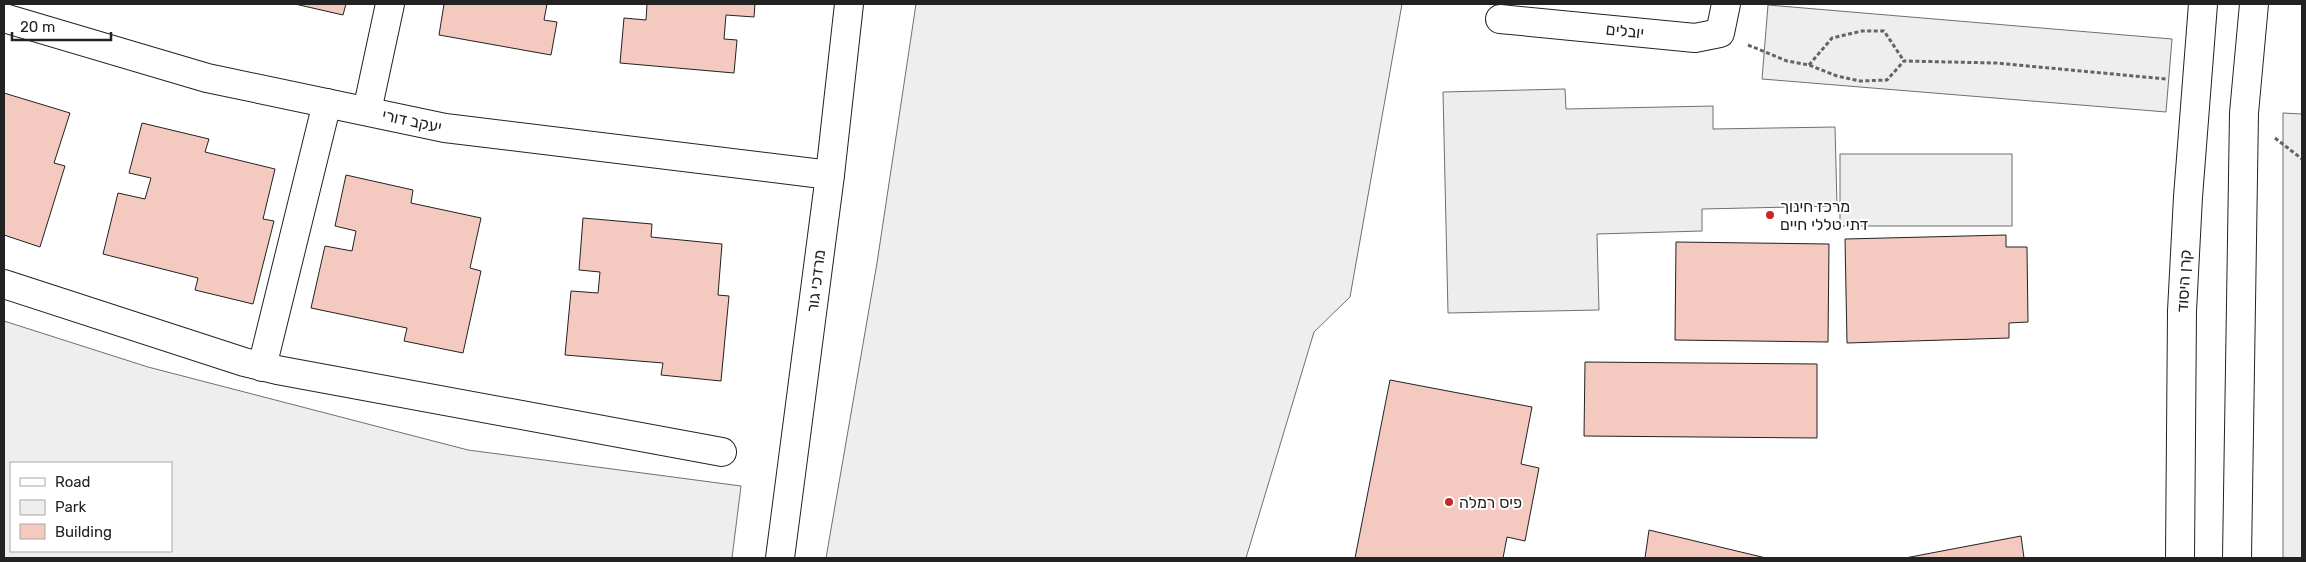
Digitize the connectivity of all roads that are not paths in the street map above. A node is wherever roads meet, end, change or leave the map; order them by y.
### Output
1 (390, 4) edge
2 (849, 4) edge
3 (1726, 4) edge
4 (2203, 4) edge
5 (2254, 4) edge
6 (4, 18) edge
7 (1500, 18) dead end
8 (327, 103) junction
9 (367, 111) junction
10 (830, 174) junction
11 (4, 284) edge
12 (262, 367) junction
13 (722, 452) dead end
14 (780, 558) edge
15 (2180, 558) edge
16 (2237, 558) edge

1 - 9 street
2 - 10 street, מרדכי גור
3 - 7 street, יובלים
4 - 15 street, קרן היסוד
5 - 16 street
6 - 8 street, יעקב דורי
8 - 9 street, יעקב דורי
8 - 12 street
9 - 10 street, יעקב דורי
10 - 14 street, מרדכי גור
11 - 12 street
12 - 13 street

